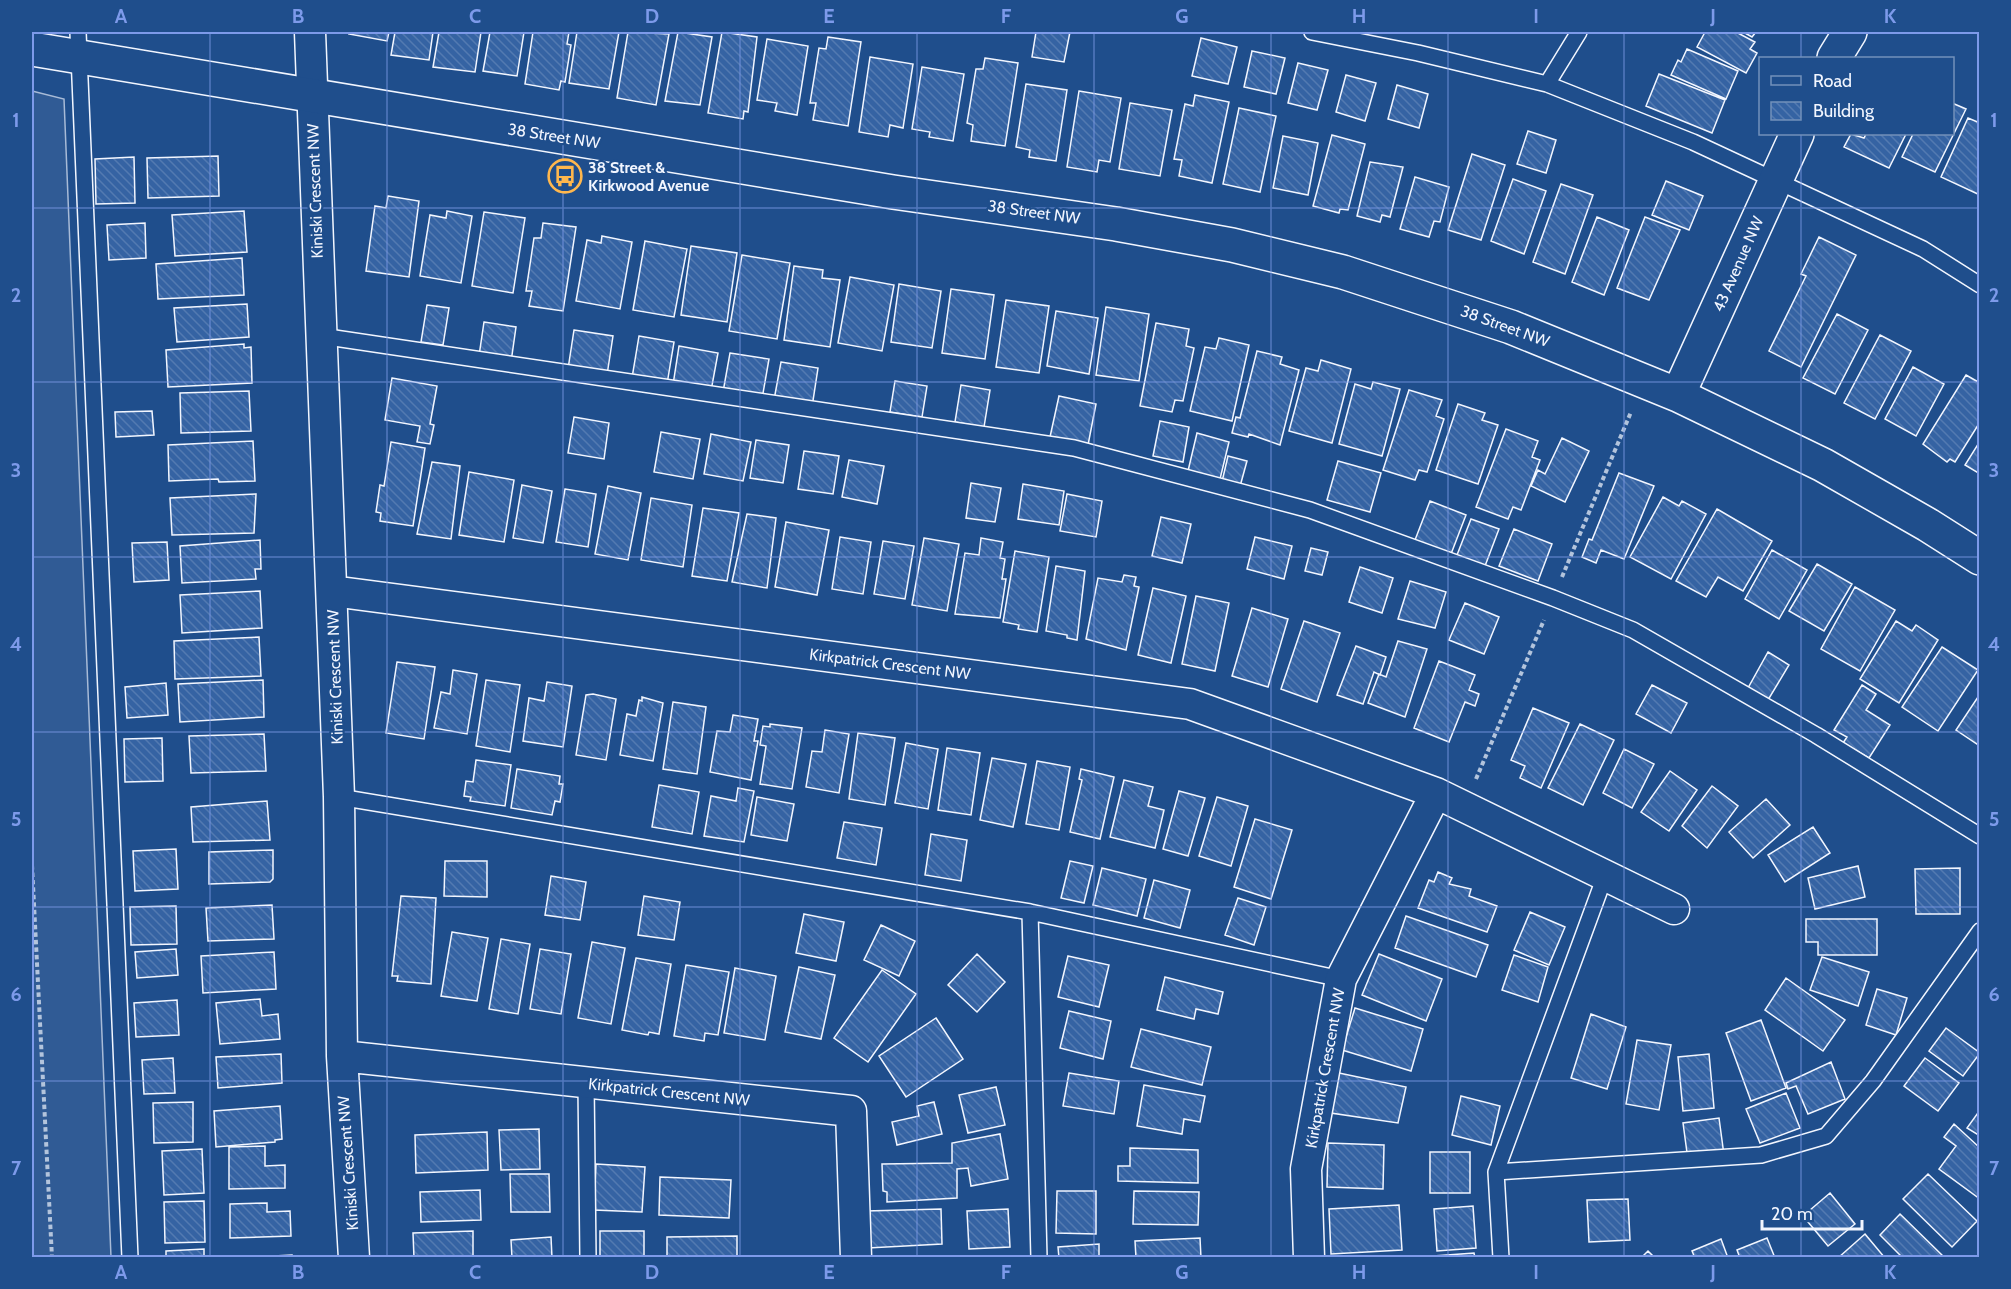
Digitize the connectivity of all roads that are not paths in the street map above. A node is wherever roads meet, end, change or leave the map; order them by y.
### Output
1 (310, 32) edge
2 (1312, 32) edge
3 (1579, 32) edge
4 (1850, 32) edge
5 (78, 44) edge
6 (32, 49) edge
7 (1835, 57) edge
8 (1547, 84) junction
9 (311, 96) junction
10 (1797, 135) edge
11 (1775, 182) junction
12 (1980, 285) edge
13 (321, 336) junction
14 (1678, 395) junction
15 (1980, 558) edge
16 (332, 591) junction
17 (1436, 793) junction
18 (339, 797) junction
19 (1980, 836) edge
20 (1605, 876) junction
21 (1674, 909) dead end
22 (1030, 912) junction
23 (1980, 931) edge
24 (1341, 979) junction
25 (342, 1056) junction
26 (586, 1083) junction
27 (1496, 1172) junction
28 (130, 1257) edge
29 (354, 1257) edge
30 (588, 1257) edge
31 (856, 1257) edge
32 (1039, 1257) edge
33 (1309, 1257) edge
34 (1501, 1257) edge

1 - 9 street, Kiniski Crescent NW
2 - 8 lane
3 - 8 lane
4 - 7 street
5 - 6 street, 38 Street NW
5 - 9 street, 38 Street NW
5 - 28 lane
8 - 11 lane
9 - 13 street, Kiniski Crescent NW
9 - 14 street, 38 Street NW
10 - 11 street, 43 Avenue NW
11 - 12 lane
11 - 14 street, 43 Avenue NW
13 - 16 street, Kiniski Crescent NW
13 - 19 lane
14 - 15 street, 38 Street NW
16 - 17 street, Kirkpatrick Crescent NW
16 - 18 street, Kiniski Crescent NW
17 - 20 street, Kirkpatrick Crescent NW
17 - 24 street, Kirkpatrick Crescent NW
18 - 22 lane
18 - 25 street, Kiniski Crescent NW
20 - 21 street, Kirkpatrick Crescent NW
20 - 27 lane
22 - 24 lane
22 - 32 lane
23 - 27 lane
24 - 33 street, Kirkpatrick Crescent NW
25 - 26 street, Kirkpatrick Crescent NW
25 - 29 street, Kiniski Crescent NW
26 - 30 lane
26 - 31 street, Kirkpatrick Crescent NW
27 - 34 lane

